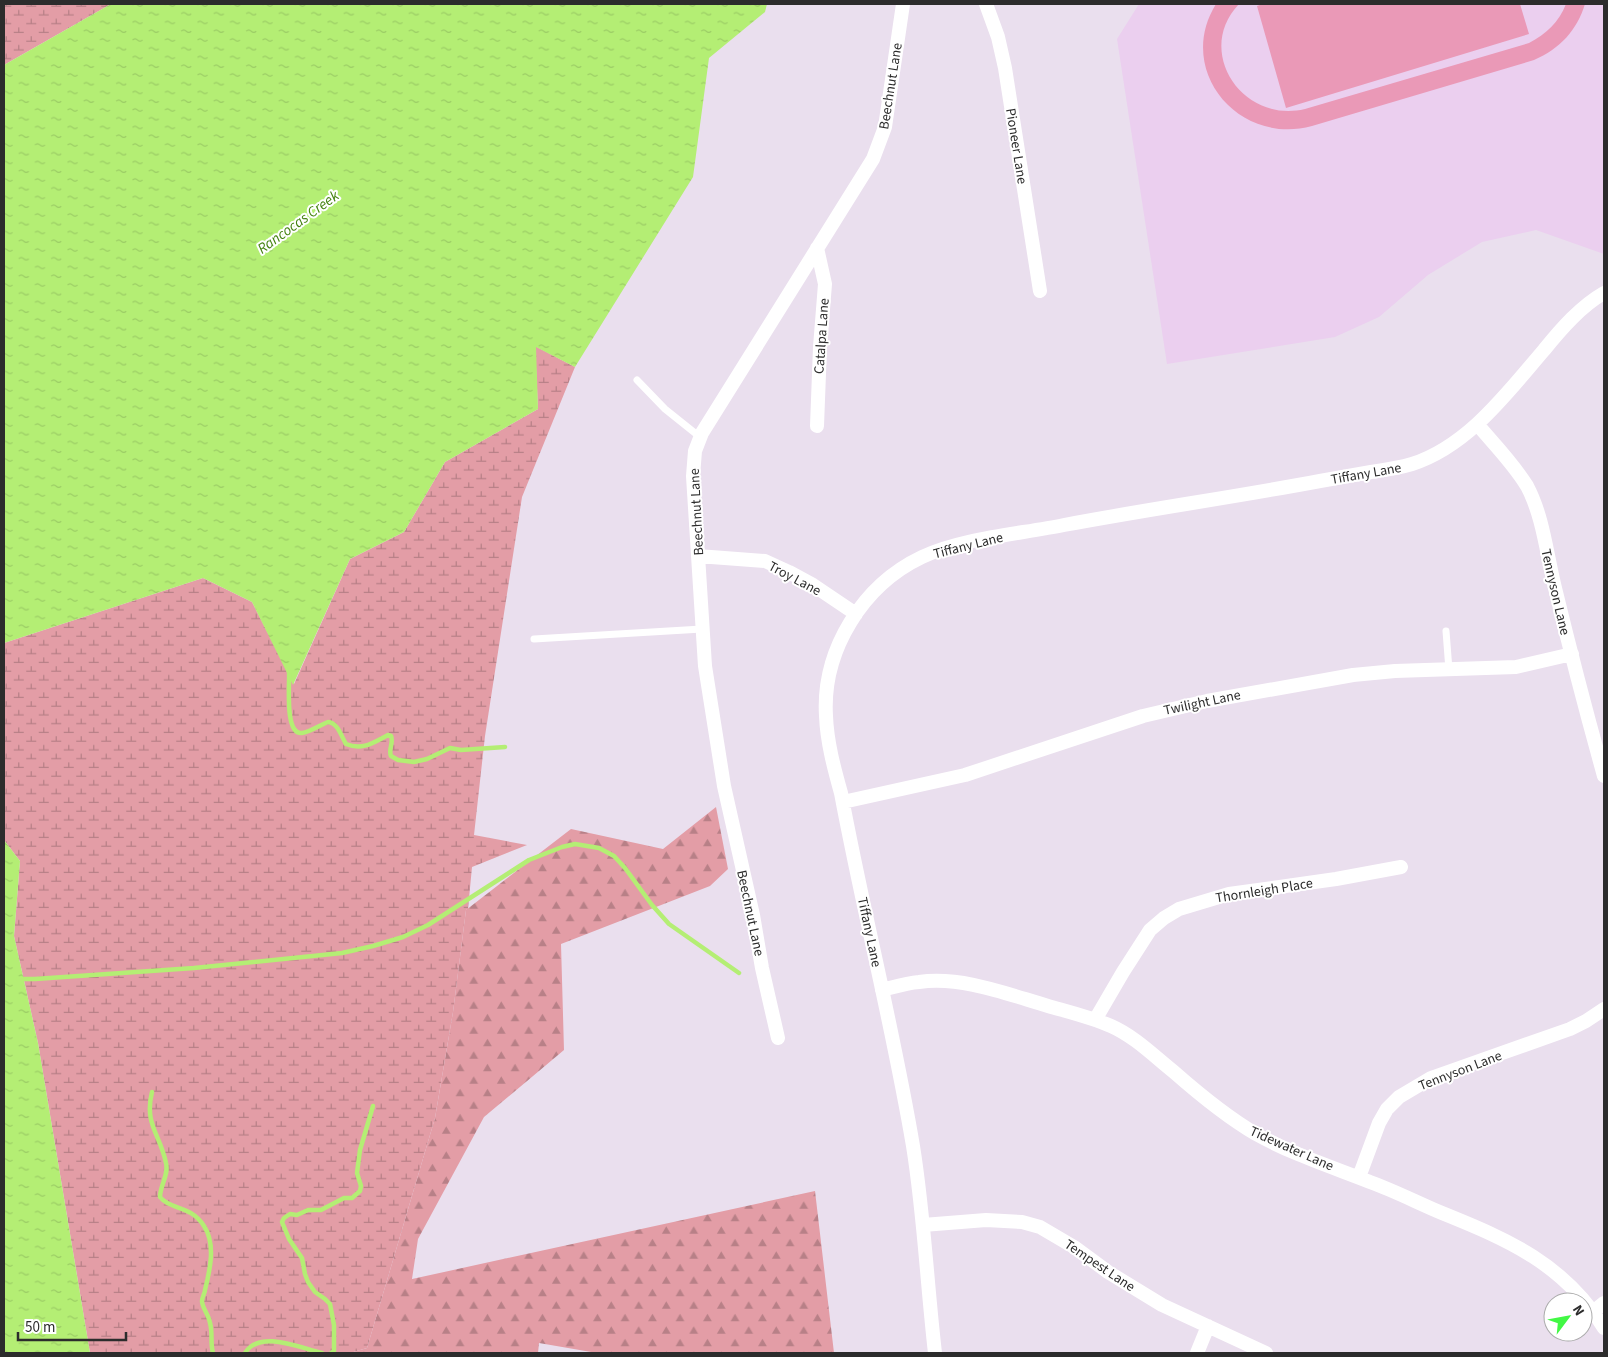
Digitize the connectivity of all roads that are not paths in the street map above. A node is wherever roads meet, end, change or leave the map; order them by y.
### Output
1 (903, 4) edge
2 (986, 4) edge
3 (817, 248) junction
4 (1040, 291) dead end
5 (1604, 293) edge
6 (637, 380) dead end
7 (1476, 424) junction
8 (817, 426) dead end
9 (700, 437) junction
10 (698, 556) junction
11 (856, 614) junction
12 (702, 629) junction
13 (1446, 630) dead end
14 (534, 639) dead end
15 (1572, 654) junction
16 (1449, 670) junction
17 (1604, 776) edge
18 (842, 802) junction
19 (1401, 867) dead end
20 (882, 990) junction
21 (1604, 1009) edge
22 (1095, 1020) junction
23 (778, 1038) dead end
24 (1359, 1177) junction
25 (923, 1225) junction
26 (1599, 1308) edge
27 (1208, 1326) junction
28 (1604, 1328) edge
29 (935, 1353) edge
30 (1197, 1353) edge
31 (1266, 1353) edge

1 - 3 street, Beechnut Lane
2 - 4 street, Pioneer Lane
3 - 8 street, Catalpa Lane
3 - 9 street, Beechnut Lane
5 - 7 street, Tiffany Lane
6 - 9 lane
7 - 11 street, Tiffany Lane
7 - 15 street, Tennyson Lane
9 - 10 street, Beechnut Lane
10 - 11 street, Troy Lane
10 - 12 street, Beechnut Lane
11 - 18 street, Tiffany Lane
12 - 14 lane
12 - 23 street, Beechnut Lane
13 - 16 lane
15 - 16 street, Twilight Lane
15 - 17 street, Tennyson Lane
16 - 18 street, Twilight Lane
18 - 20 street, Tiffany Lane
19 - 22 street, Thornleigh Place
20 - 22 street, Tidewater Lane
20 - 25 street, Tiffany Lane
21 - 24 street, Tennyson Lane
22 - 24 street, Tidewater Lane
24 - 26 street, Tidewater Lane
25 - 27 street, Tempest Lane
25 - 29 street, Tiffany Lane
26 - 28 street, Tidewater Lane
27 - 30 street
27 - 31 street, Tempest Lane

